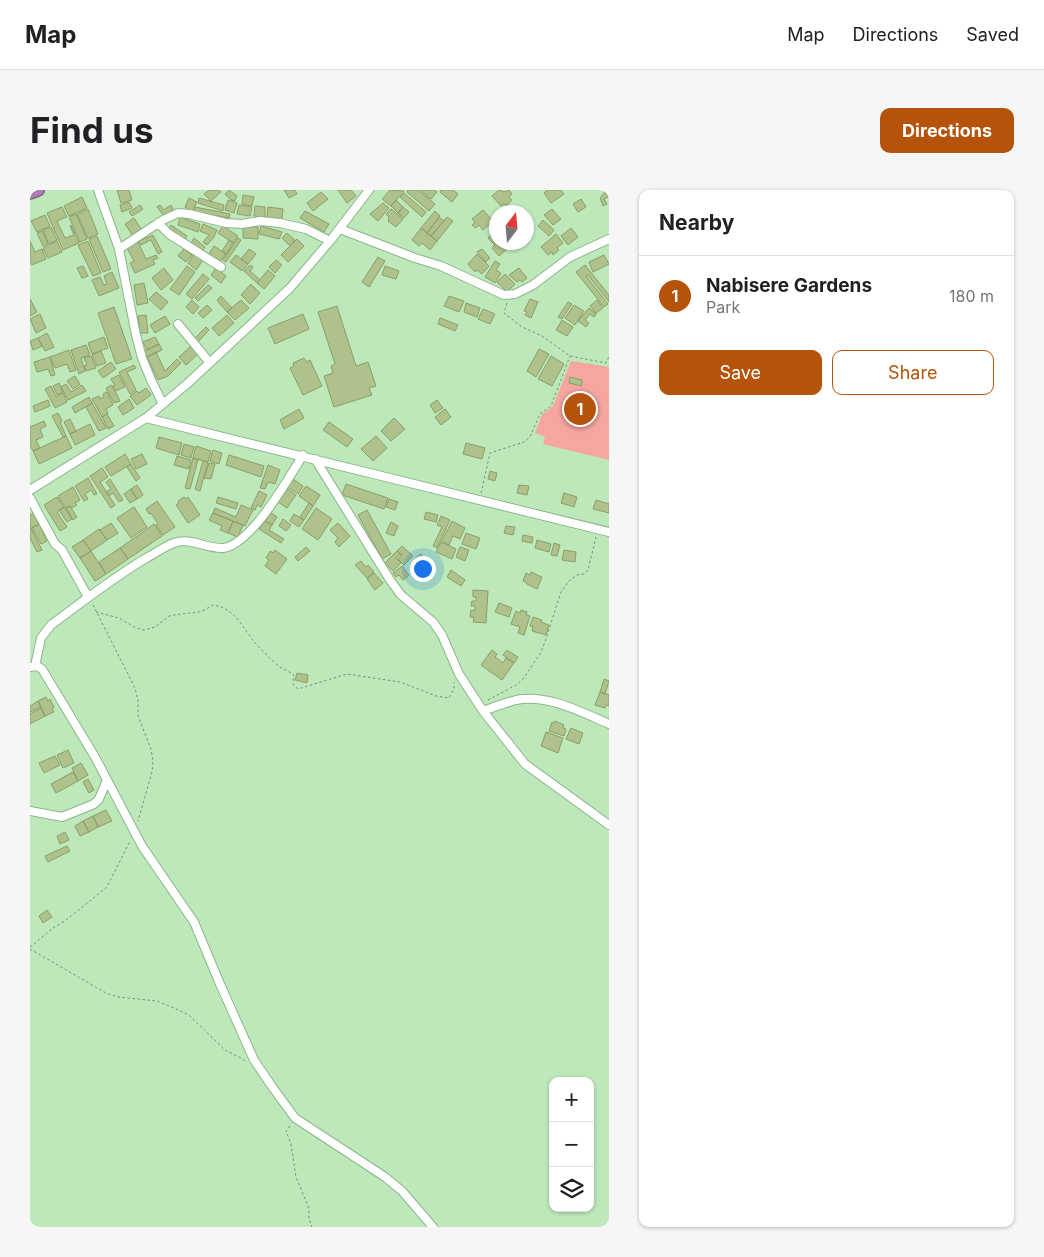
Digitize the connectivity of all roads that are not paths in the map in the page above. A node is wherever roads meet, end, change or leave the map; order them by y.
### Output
1 (38, 190) edge
2 (98, 190) edge
3 (369, 190) edge
4 (30, 193) edge
5 (158, 223) junction
6 (340, 229) junction
7 (609, 239) edge
8 (330, 241) junction
9 (119, 249) junction
10 (221, 267) dead end
11 (178, 324) dead end
12 (210, 363) junction
13 (163, 404) junction
14 (146, 418) junction
15 (303, 455) junction
16 (315, 459) junction
17 (30, 489) edge
18 (30, 498) edge
19 (609, 532) edge
20 (88, 598) junction
21 (32, 667) edge
22 (481, 708) junction
23 (609, 724) edge
24 (107, 780) junction
25 (30, 811) edge
26 (609, 826) edge
27 (433, 1227) edge

1 - 4 highway
2 - 9 street
3 - 6 street
5 - 8 street
5 - 9 street
5 - 10 street
6 - 7 street
6 - 8 street
8 - 12 street
9 - 13 street
11 - 12 street
12 - 13 street
13 - 14 street
14 - 15 street
14 - 17 street
15 - 16 street
15 - 20 street
16 - 19 street
16 - 22 street
18 - 20 street
20 - 21 street
21 - 24 street
22 - 23 street
22 - 26 street
24 - 25 street
24 - 27 street

